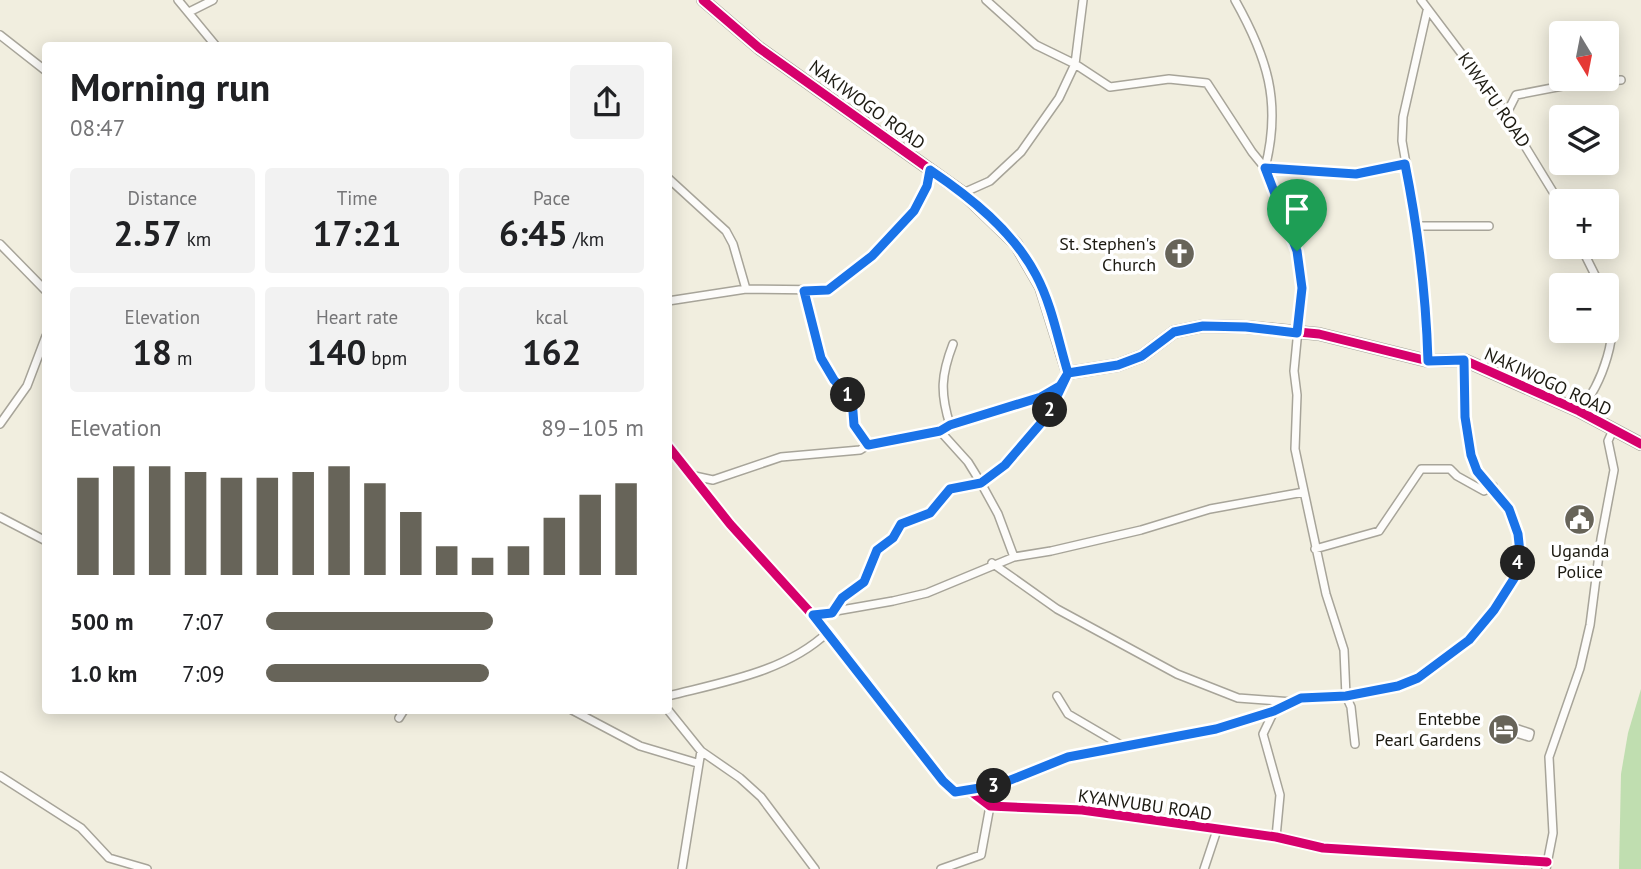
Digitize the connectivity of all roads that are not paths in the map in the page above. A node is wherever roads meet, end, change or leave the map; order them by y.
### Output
1 (178, 0) edge
2 (213, 0) edge
3 (703, 0) edge
4 (986, 0) edge
5 (1083, 0) edge
6 (1235, 0) edge
7 (1421, 0) edge
8 (1427, 10) junction
9 (190, 12) junction
10 (0, 35) edge
11 (213, 42) edge
12 (1075, 64) junction
13 (42, 68) edge
14 (1621, 80) dead end
15 (1506, 115) junction
16 (1405, 164) junction
17 (1265, 168) junction
18 (930, 170) junction
19 (672, 182) edge
20 (1551, 189) edge
21 (963, 193) junction
22 (1418, 226) junction
23 (1489, 226) dead end
24 (0, 243) edge
25 (42, 287) edge
26 (746, 289) junction
27 (804, 291) junction
28 (672, 300) edge
29 (1297, 333) junction
30 (1610, 343) edge
31 (953, 344) dead end
32 (42, 347) edge
33 (1464, 360) junction
34 (1428, 361) junction
35 (1068, 373) junction
36 (1060, 386) junction
37 (1579, 411) junction
38 (0, 424) edge
39 (950, 425) junction
40 (1613, 430) junction
41 (940, 431) junction
42 (1641, 444) edge
43 (868, 445) junction
44 (672, 451) edge
45 (690, 475) junction
46 (981, 483) junction
47 (1493, 486) junction
48 (1304, 492) junction
49 (0, 517) edge
50 (42, 539) edge
51 (1315, 549) junction
52 (1014, 557) junction
53 (992, 563) junction
54 (832, 613) junction
55 (813, 615) junction
56 (828, 632) junction
57 (672, 695) edge
58 (1057, 696) dead end
59 (1346, 696) junction
60 (1292, 702) junction
61 (1274, 711) junction
62 (586, 714) edge
63 (671, 714) edge
64 (1355, 744) dead end
65 (1121, 745) junction
66 (701, 751) junction
67 (697, 763) junction
68 (0, 776) edge
69 (969, 790) junction
70 (990, 806) junction
71 (1217, 830) junction
72 (1276, 837) junction
73 (1546, 865) edge
74 (147, 869) edge
75 (682, 869) edge
76 (815, 869) edge
77 (941, 869) edge
78 (1204, 869) edge

1 - 9 street
2 - 9 street
3 - 18 street, NAKIWOGO ROAD
4 - 12 street
5 - 12 street
6 - 17 street
7 - 8 street, KIWAFU ROAD
8 - 15 street, KIWAFU ROAD
8 - 16 street
9 - 11 street
10 - 13 street
12 - 17 street
12 - 21 street
14 - 15 street
15 - 20 street, KIWAFU ROAD
16 - 17 street
16 - 22 street
17 - 29 street
18 - 21 street, NAKIWOGO ROAD
18 - 27 street
19 - 26 street
21 - 35 street, NAKIWOGO ROAD
22 - 23 street
22 - 34 street
24 - 25 street
26 - 27 street
26 - 28 street
27 - 43 street
29 - 34 street, NAKIWOGO ROAD
29 - 35 street, NAKIWOGO ROAD
29 - 48 street
30 - 37 street
31 - 39 street
32 - 38 street
33 - 34 street, NAKIWOGO ROAD
33 - 37 street, NAKIWOGO ROAD
33 - 47 street
35 - 36 street
36 - 39 street
36 - 46 street
37 - 40 street, NAKIWOGO ROAD
39 - 41 street
40 - 42 street, NAKIWOGO ROAD
40 - 73 street
41 - 43 street
41 - 46 street
43 - 45 street
44 - 45 street
45 - 55 street
46 - 52 street
46 - 54 street
47 - 51 street
47 - 59 street
48 - 51 street
48 - 52 street
49 - 50 street
51 - 59 street
52 - 53 street
53 - 54 street
53 - 60 street
54 - 55 street
55 - 56 street
56 - 57 street
56 - 69 street
58 - 65 street
59 - 60 street
59 - 64 street
60 - 61 street
61 - 65 street
61 - 72 street
62 - 67 street
63 - 66 street
65 - 69 street
66 - 67 street
66 - 76 street
67 - 75 street
68 - 74 street
69 - 70 street
70 - 71 street, KYANVUBU ROAD
70 - 77 street
71 - 72 street, KYANVUBU ROAD
71 - 78 street
72 - 73 street, KYANVUBU ROAD

